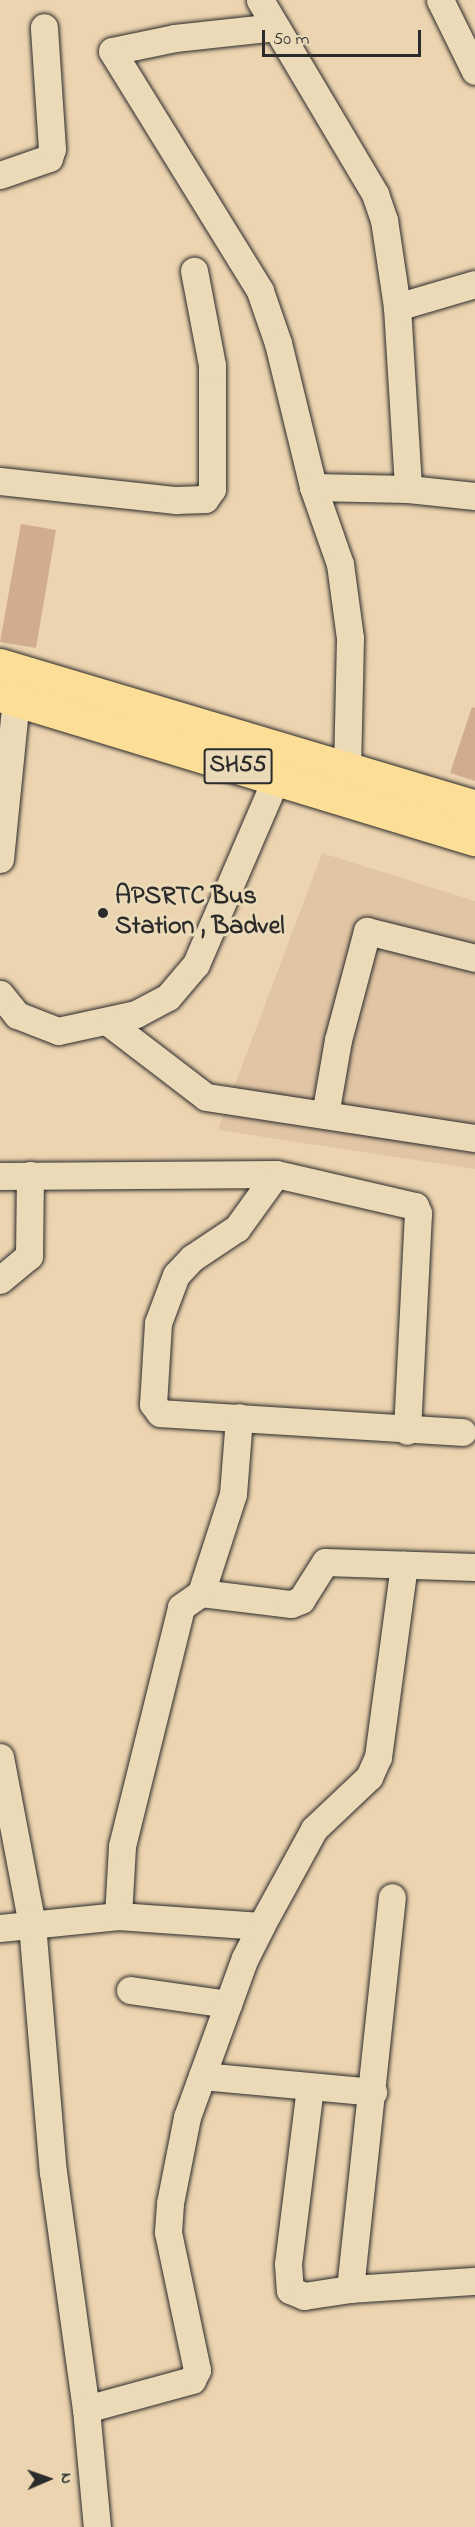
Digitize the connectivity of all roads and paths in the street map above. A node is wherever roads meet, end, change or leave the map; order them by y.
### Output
1 (260, 0) edge
2 (440, 0) edge
3 (44, 27) dead end
4 (276, 27) junction
5 (472, 58) edge
6 (0, 175) edge
7 (194, 271) dead end
8 (475, 285) edge
9 (397, 307) junction
10 (0, 481) edge
11 (313, 486) junction
12 (408, 489) junction
13 (475, 496) edge
14 (0, 665) edge
15 (8, 697) edge
16 (347, 767) junction
17 (276, 778) junction
18 (475, 807) edge
19 (475, 840) edge
20 (0, 859) edge
21 (475, 958) edge
22 (0, 994) edge
23 (108, 1022) junction
24 (325, 1115) junction
25 (475, 1138) edge
26 (276, 1174) junction
27 (30, 1175) junction
28 (0, 1176) edge
29 (0, 1280) edge
30 (239, 1417) junction
31 (407, 1431) junction
32 (462, 1432) dead end
33 (404, 1565) junction
34 (475, 1567) edge
35 (201, 1593) junction
36 (0, 1757) edge
37 (392, 1897) dead end
38 (118, 1916) junction
39 (32, 1924) junction
40 (261, 1926) junction
41 (0, 1928) edge
42 (130, 1990) dead end
43 (228, 2004) junction
44 (202, 2076) junction
45 (310, 2087) junction
46 (373, 2092) junction
47 (475, 2281) edge
48 (350, 2289) junction
49 (86, 2409) junction
50 (98, 2527) edge

1 - 4 street
2 - 5 street
3 - 6 street
4 - 9 street
4 - 11 street
7 - 10 street
8 - 9 street
9 - 12 street
11 - 12 street
11 - 16 street
12 - 13 street
14 - 16 main road
15 - 17 main road, SH55
15 - 20 street
16 - 18 main road
17 - 19 main road, SH55
17 - 23 street
21 - 24 street
22 - 23 street
23 - 24 street
24 - 25 street
26 - 27 street
26 - 30 street
26 - 31 street
27 - 28 street
27 - 29 street
30 - 31 street
30 - 35 street
31 - 32 street
33 - 34 street
33 - 35 street
33 - 40 street
35 - 38 street
36 - 39 street
37 - 46 street
38 - 39 street
38 - 40 street
39 - 41 street
39 - 49 street
40 - 43 street
42 - 43 street
43 - 44 street
44 - 45 street
44 - 49 street
45 - 46 street
45 - 48 street
46 - 48 street
47 - 48 street
49 - 50 street

